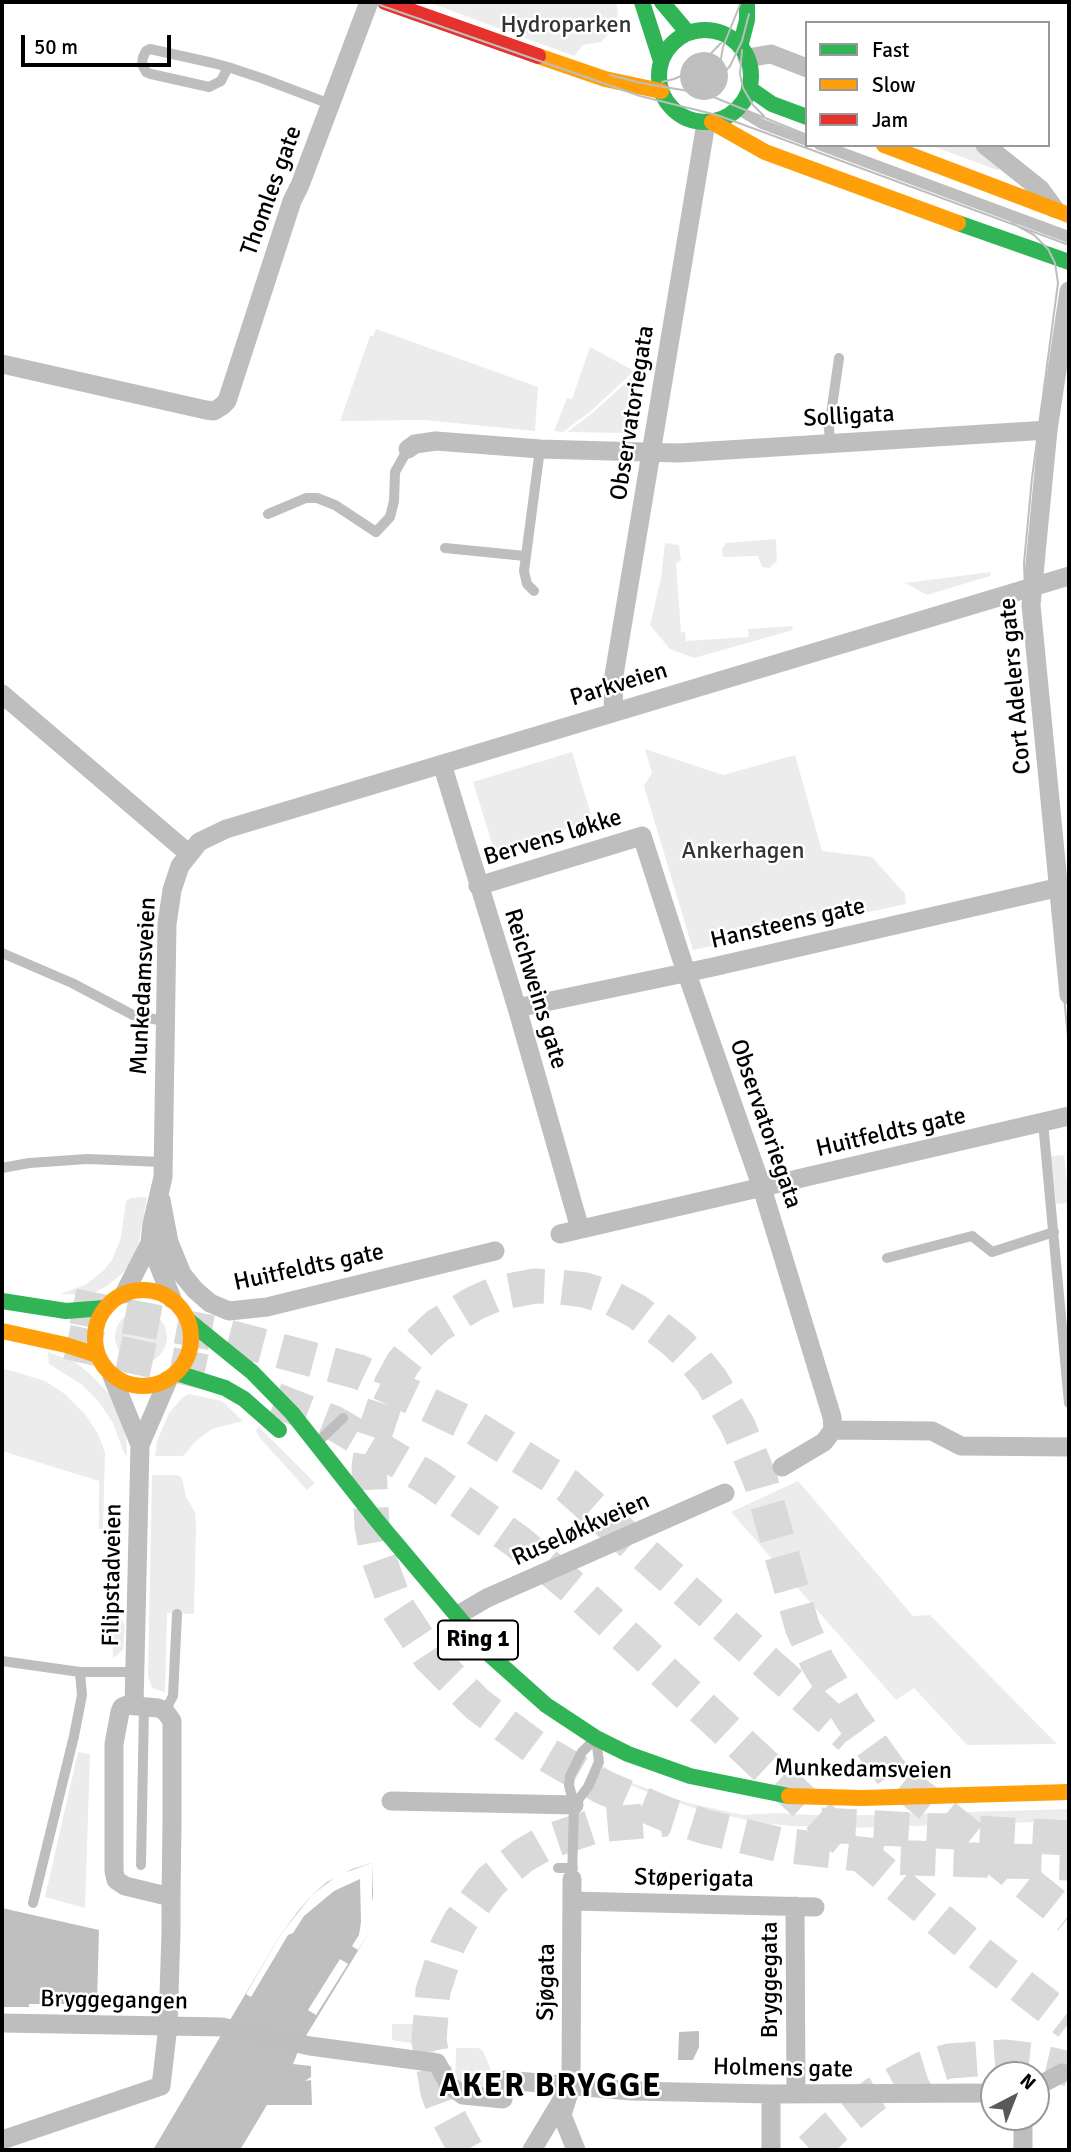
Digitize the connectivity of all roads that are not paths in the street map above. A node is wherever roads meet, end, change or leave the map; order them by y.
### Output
1 (369, 2) edge
2 (385, 2) edge
3 (642, 2) edge
4 (662, 2) edge
5 (746, 3) edge
6 (688, 33) junction
7 (725, 35) junction
8 (744, 52) junction
9 (661, 61) junction
10 (228, 67) junction
11 (805, 67) edge
12 (749, 88) junction
13 (661, 91) junction
14 (330, 104) junction
15 (737, 109) junction
16 (805, 116) edge
17 (709, 122) junction
18 (805, 140) edge
19 (824, 147) edge
20 (889, 147) edge
21 (988, 147) edge
22 (1061, 211) edge
23 (1069, 238) edge
24 (1069, 262) edge
25 (1069, 291) edge
26 (839, 358) dead end
27 (2, 364) edge
28 (1048, 430) junction
29 (830, 442) junction
30 (408, 449) joint
31 (540, 449) junction
32 (652, 453) junction
33 (268, 514) dead end
34 (445, 548) dead end
35 (525, 556) junction
36 (1069, 576) edge
37 (1032, 587) junction
38 (534, 591) dead end
39 (2, 694) edge
40 (613, 712) junction
41 (442, 764) junction
42 (642, 836) joint
43 (188, 853) junction
44 (478, 886) junction
45 (1064, 886) edge
46 (2, 953) edge
47 (687, 973) junction
48 (1069, 995) edge
49 (517, 1008) junction
50 (164, 1021) junction
51 (1069, 1116) edge
52 (1043, 1122) junction
53 (163, 1162) junction
54 (2, 1168) edge
55 (761, 1188) junction
56 (160, 1196) junction
57 (580, 1229) junction
58 (1054, 1232) junction
59 (559, 1234) dead end
60 (150, 1243) junction
61 (495, 1251) dead end
62 (887, 1258) dead end
63 (124, 1294) junction
64 (172, 1299) junction
65 (2, 1301) edge
66 (105, 1308) junction
67 (188, 1321) junction
68 (2, 1331) edge
69 (97, 1355) junction
70 (112, 1376) junction
71 (172, 1377) junction
72 (1069, 1403) edge
73 (343, 1418) dead end
74 (833, 1430) junction
75 (317, 1443) junction
76 (139, 1445) junction
77 (1069, 1447) edge
78 (782, 1467) dead end
79 (725, 1493) dead end
80 (378, 1522) junction
81 (177, 1614) dead end
82 (458, 1615) junction
83 (2, 1661) edge
84 (80, 1672) junction
85 (135, 1672) junction
86 (139, 1706) junction
87 (164, 1711) junction
88 (596, 1738) junction
89 (1069, 1792) edge
90 (391, 1801) dead end
91 (574, 1805) junction
92 (141, 1865) dead end
93 (568, 1872) joint
94 (171, 1897) junction
95 (572, 1901) junction
96 (33, 1903) dead end
97 (795, 1906) junction
98 (815, 1907) dead end
99 (2, 2023) edge
100 (168, 2026) junction
101 (301, 2044) joint
102 (571, 2086) junction
103 (980, 2093) edge
104 (771, 2094) junction
105 (796, 2094) junction
106 (1023, 2131) edge
107 (2, 2140) edge
108 (532, 2150) edge
109 (576, 2150) edge
110 (771, 2150) edge
111 (1023, 2150) edge

1 - 14 street, Thomles gate
2 - 13 main road
3 - 9 main road
4 - 6 main road
5 - 7 main road
5 - 8 main road
6 - 7 main road
6 - 9 main road
7 - 8 main road
8 - 11 street
8 - 12 main road
9 - 13 main road
10 - 10 lane
10 - 14 lane
12 - 15 main road
12 - 16 main road
13 - 17 main road
14 - 27 street, Thomles gate
15 - 17 main road
15 - 18 lane
17 - 24 main road
17 - 32 street, Observatoriegata
19 - 23 lane
20 - 22 main road
21 - 22 street
25 - 28 street, Cort Adelers gate
26 - 29 lane
28 - 29 street, Solligata
28 - 37 street, Cort Adelers gate
29 - 32 street, Solligata
30 - 31 street, Solligata
30 - 33 lane
31 - 32 street, Solligata
31 - 35 lane
32 - 40 street, Observatoriegata
34 - 35 lane
35 - 38 lane
36 - 37 street, Parkveien
37 - 40 street, Parkveien
37 - 45 street, Cort Adelers gate
39 - 43 street
40 - 41 street, Parkveien
41 - 43 street, Parkveien
41 - 44 street, Reichweins gate
42 - 44 street, Bervens løkke
42 - 47 street, Observatoriegata
43 - 50 street, Munkedamsveien
44 - 49 street, Reichweins gate
45 - 47 street, Hansteens gate
45 - 48 street, Cort Adelers gate
46 - 50 lane
47 - 49 street, Hansteens gate
47 - 55 street, Observatoriegata
49 - 57 street, Reichweins gate
50 - 53 street, Munkedamsveien
51 - 52 street, Huitfeldts gate
52 - 55 street, Huitfeldts gate
52 - 58 lane
53 - 54 lane
53 - 56 street, Munkedamsveien
55 - 57 street, Huitfeldts gate
55 - 74 street, Observatoriegata
56 - 60 street, Munkedamsveien
56 - 61 street, Huitfeldts gate
57 - 59 street, Huitfeldts gate
58 - 62 lane
58 - 72 lane
60 - 63 street, Munkedamsveien
60 - 64 street
63 - 64 main road
63 - 66 main road
64 - 67 main road
65 - 66 main road
66 - 69 main road
67 - 71 main road
67 - 75 main road, Munkedamsveien / Ring 1
68 - 69 main road
69 - 70 main road
70 - 71 main road
70 - 76 street, Filipstadveien
71 - 76 street, Filipstadveien
71 - 80 main road, Munkedamsveien / Ring 1
73 - 75 lane
74 - 77 street
74 - 78 street
75 - 80 main road, Munkedamsveien / Ring 1
76 - 85 street, Filipstadveien
79 - 82 street, Ruseløkkveien
80 - 82 main road, Munkedamsveien / Ring 1
81 - 87 lane
82 - 88 main road, Munkedamsveien / Ring 1
83 - 84 lane
84 - 85 lane
84 - 96 lane, Filipstadveien
85 - 86 street, Filipstadveien
86 - 87 street
86 - 92 lane
86 - 94 street
87 - 94 street
88 - 89 main road, Munkedamsveien / Ring 1
88 - 91 lane
88 - 91 lane
90 - 91 street
91 - 93 lane
93 - 95 street, Sjøgata
94 - 100 street
95 - 97 street, Støperigata
95 - 102 street, Sjøgata
97 - 98 street, Støperigata
97 - 105 street, Bryggegata
99 - 100 street, Bryggegangen
100 - 101 street, Bryggegangen
100 - 107 street
101 - 102 street, Holmens gate
102 - 104 street, Holmens gate
102 - 108 street
102 - 109 street, Sjøgata
103 - 105 street, Holmens gate
104 - 105 street, Holmens gate
104 - 110 street
106 - 111 street

